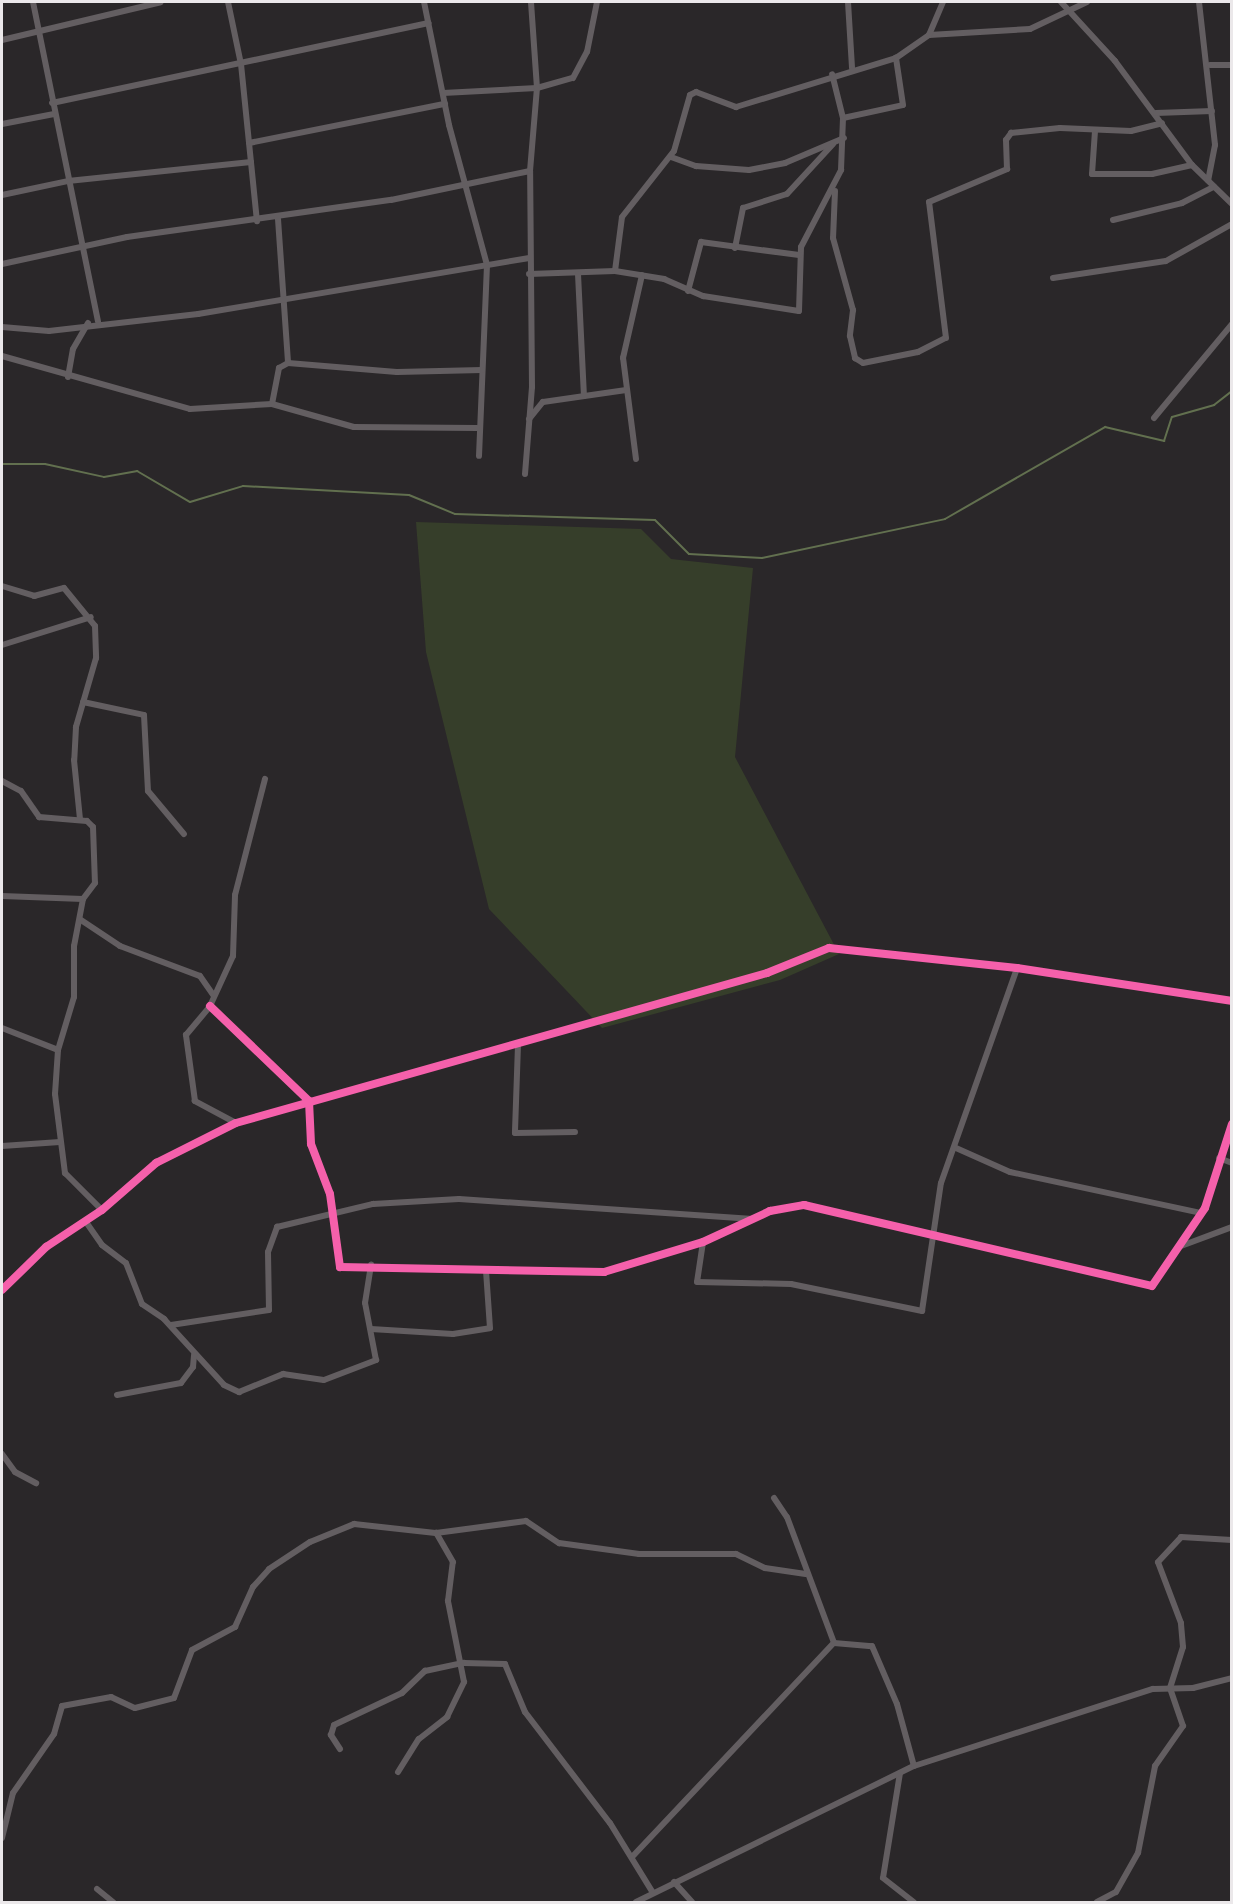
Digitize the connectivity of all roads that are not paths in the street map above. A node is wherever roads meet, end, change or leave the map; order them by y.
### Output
1 (33, 2) edge
2 (161, 2) edge
3 (228, 2) edge
4 (424, 2) edge
5 (531, 2) edge
6 (597, 2) edge
7 (848, 2) edge
8 (943, 2) edge
9 (1061, 2) edge
10 (1087, 2) edge
11 (1199, 2) edge
12 (1069, 12) junction
13 (429, 23) junction
14 (39, 30) junction
15 (929, 35) junction
16 (2, 40) edge
17 (896, 58) junction
18 (241, 64) junction
19 (1210, 65) junction
20 (1232, 65) edge
21 (852, 68) junction
22 (832, 74) junction
23 (537, 88) junction
24 (443, 93) junction
25 (52, 103) junction
26 (445, 104) junction
27 (1212, 111) junction
28 (1156, 113) junction
29 (54, 114) junction
30 (843, 117) junction
31 (1162, 123) junction
32 (2, 124) edge
33 (1095, 131) junction
34 (844, 138) junction
35 (249, 142) junction
36 (834, 144) junction
37 (671, 157) junction
38 (251, 162) junction
39 (1192, 165) junction
40 (530, 171) junction
41 (1208, 180) junction
42 (68, 181) junction
43 (464, 185) junction
44 (1214, 187) junction
45 (835, 190) junction
46 (2, 195) edge
47 (1232, 204) edge
48 (278, 219) junction
49 (1113, 220) dead end
50 (257, 221) junction
51 (1232, 224) edge
52 (81, 248) junction
53 (735, 248) junction
54 (799, 255) junction
55 (529, 258) junction
56 (2, 264) edge
57 (487, 265) junction
58 (615, 271) junction
59 (529, 274) junction
60 (578, 274) junction
61 (642, 275) junction
62 (1053, 278) dead end
63 (688, 291) junction
64 (287, 300) junction
65 (98, 321) junction
66 (88, 323) junction
67 (1232, 324) edge
68 (2, 327) edge
69 (2, 356) edge
70 (288, 363) junction
71 (482, 370) junction
72 (68, 377) junction
73 (626, 390) junction
74 (584, 396) junction
75 (272, 404) junction
76 (1154, 418) dead end
77 (528, 419) junction
78 (477, 428) junction
79 (479, 456) dead end
80 (636, 459) dead end
81 (525, 474) dead end
82 (2, 586) edge
83 (91, 617) junction
84 (2, 645) edge
85 (84, 702) junction
86 (265, 779) dead end
87 (2, 781) edge
88 (80, 819) junction
89 (184, 834) dead end
90 (2, 896) edge
91 (83, 899) junction
92 (81, 920) junction
93 (1017, 968) junction
94 (214, 997) junction
95 (1232, 1001) edge
96 (210, 1006) junction
97 (2, 1028) edge
98 (518, 1045) junction
99 (58, 1050) junction
100 (309, 1101) junction
101 (236, 1123) junction
102 (1232, 1124) edge
103 (574, 1132) dead end
104 (60, 1142) junction
105 (2, 1146) edge
106 (956, 1148) junction
107 (1219, 1158) junction
108 (1232, 1163) edge
109 (102, 1210) junction
110 (1202, 1213) junction
111 (332, 1217) junction
112 (750, 1219) junction
113 (86, 1222) junction
114 (1232, 1227) edge
115 (936, 1232) junction
116 (702, 1242) junction
117 (1181, 1246) junction
118 (371, 1264) junction
119 (486, 1271) junction
120 (2, 1290) edge
121 (171, 1325) junction
122 (370, 1329) junction
123 (194, 1355) junction
124 (117, 1395) dead end
125 (2, 1454) edge
126 (36, 1483) dead end
127 (774, 1498) dead end
128 (436, 1533) junction
129 (1232, 1540) edge
130 (806, 1574) junction
131 (834, 1643) junction
132 (464, 1663) junction
133 (1232, 1678) edge
134 (1170, 1688) junction
135 (340, 1749) dead end
136 (914, 1766) junction
137 (398, 1772) dead end
138 (900, 1773) junction
139 (2, 1838) edge
140 (632, 1857) junction
141 (674, 1882) junction
142 (97, 1889) dead end
143 (653, 1893) junction
144 (113, 1902) edge
145 (636, 1902) edge
146 (692, 1902) edge
147 (914, 1902) edge
148 (1097, 1902) edge

1 - 14 street
2 - 14 street
3 - 18 street
4 - 13 street
5 - 23 street
6 - 23 street
7 - 21 street
8 - 15 street
9 - 12 street
10 - 12 street
11 - 19 street
12 - 15 street
12 - 28 street
13 - 18 street
13 - 24 street
14 - 16 street
14 - 25 street
15 - 17 street
17 - 21 street
17 - 30 street
18 - 25 street
18 - 35 street
19 - 20 street
19 - 27 street
21 - 22 street
22 - 30 street
22 - 37 street
23 - 24 street
23 - 40 street
24 - 26 street
25 - 29 street
26 - 35 street
26 - 43 street
27 - 28 street
27 - 41 street
28 - 31 street
29 - 32 street
29 - 42 street
30 - 34 street
31 - 33 street
31 - 39 street
33 - 39 street
33 - 45 street
34 - 36 street
34 - 45 street
35 - 38 street
36 - 37 street
36 - 53 street
37 - 58 street
38 - 42 street
38 - 50 street
39 - 41 street
40 - 43 street
40 - 55 street
41 - 44 street
42 - 46 street
42 - 52 street
43 - 48 street
43 - 57 street
44 - 47 street
44 - 49 street
45 - 54 street
48 - 50 street
48 - 64 street
50 - 52 street
51 - 62 street
52 - 56 street
52 - 65 street
53 - 54 street
53 - 63 street
54 - 63 street
55 - 57 street
55 - 59 street
57 - 64 street
57 - 71 street
58 - 60 street
58 - 61 street
59 - 60 street
59 - 77 street
60 - 74 street
61 - 63 street
61 - 73 street
64 - 65 street
64 - 70 street
65 - 66 street
66 - 68 street
66 - 72 street
67 - 76 street
69 - 72 street
70 - 71 street
70 - 75 street
71 - 78 street
72 - 75 street
73 - 74 street
73 - 80 street
74 - 77 street
75 - 78 street
77 - 81 street
78 - 79 street
82 - 83 street
83 - 84 street
83 - 85 street
85 - 88 street
85 - 89 street
86 - 94 street
87 - 88 street
88 - 91 street
90 - 91 street
91 - 92 street
92 - 94 street
92 - 99 street
93 - 95 street
93 - 98 street
93 - 106 street
94 - 96 street
96 - 100 street
96 - 101 street
97 - 99 street
98 - 100 street
98 - 103 street
99 - 104 street
100 - 101 street
100 - 111 street
101 - 109 street
102 - 107 street
104 - 105 street
104 - 109 street
106 - 110 street
106 - 115 street
107 - 108 street
107 - 110 street
109 - 113 street
110 - 117 street
111 - 112 street
111 - 118 street
111 - 121 street
112 - 115 street
112 - 116 street
113 - 120 street
113 - 121 street
114 - 117 street
115 - 116 street
115 - 117 street
116 - 119 street
118 - 119 street
118 - 122 street
119 - 122 street
121 - 123 street
122 - 123 street
123 - 124 street
125 - 126 street
127 - 130 street
128 - 130 street
128 - 132 street
128 - 139 street
129 - 134 street
130 - 131 street
131 - 136 street
131 - 140 street
132 - 135 street
132 - 137 street
132 - 140 street
133 - 134 street
134 - 136 street
134 - 148 street
136 - 138 street
138 - 141 street
138 - 147 street
140 - 143 street
141 - 143 street
141 - 146 street
142 - 144 street
143 - 145 street

